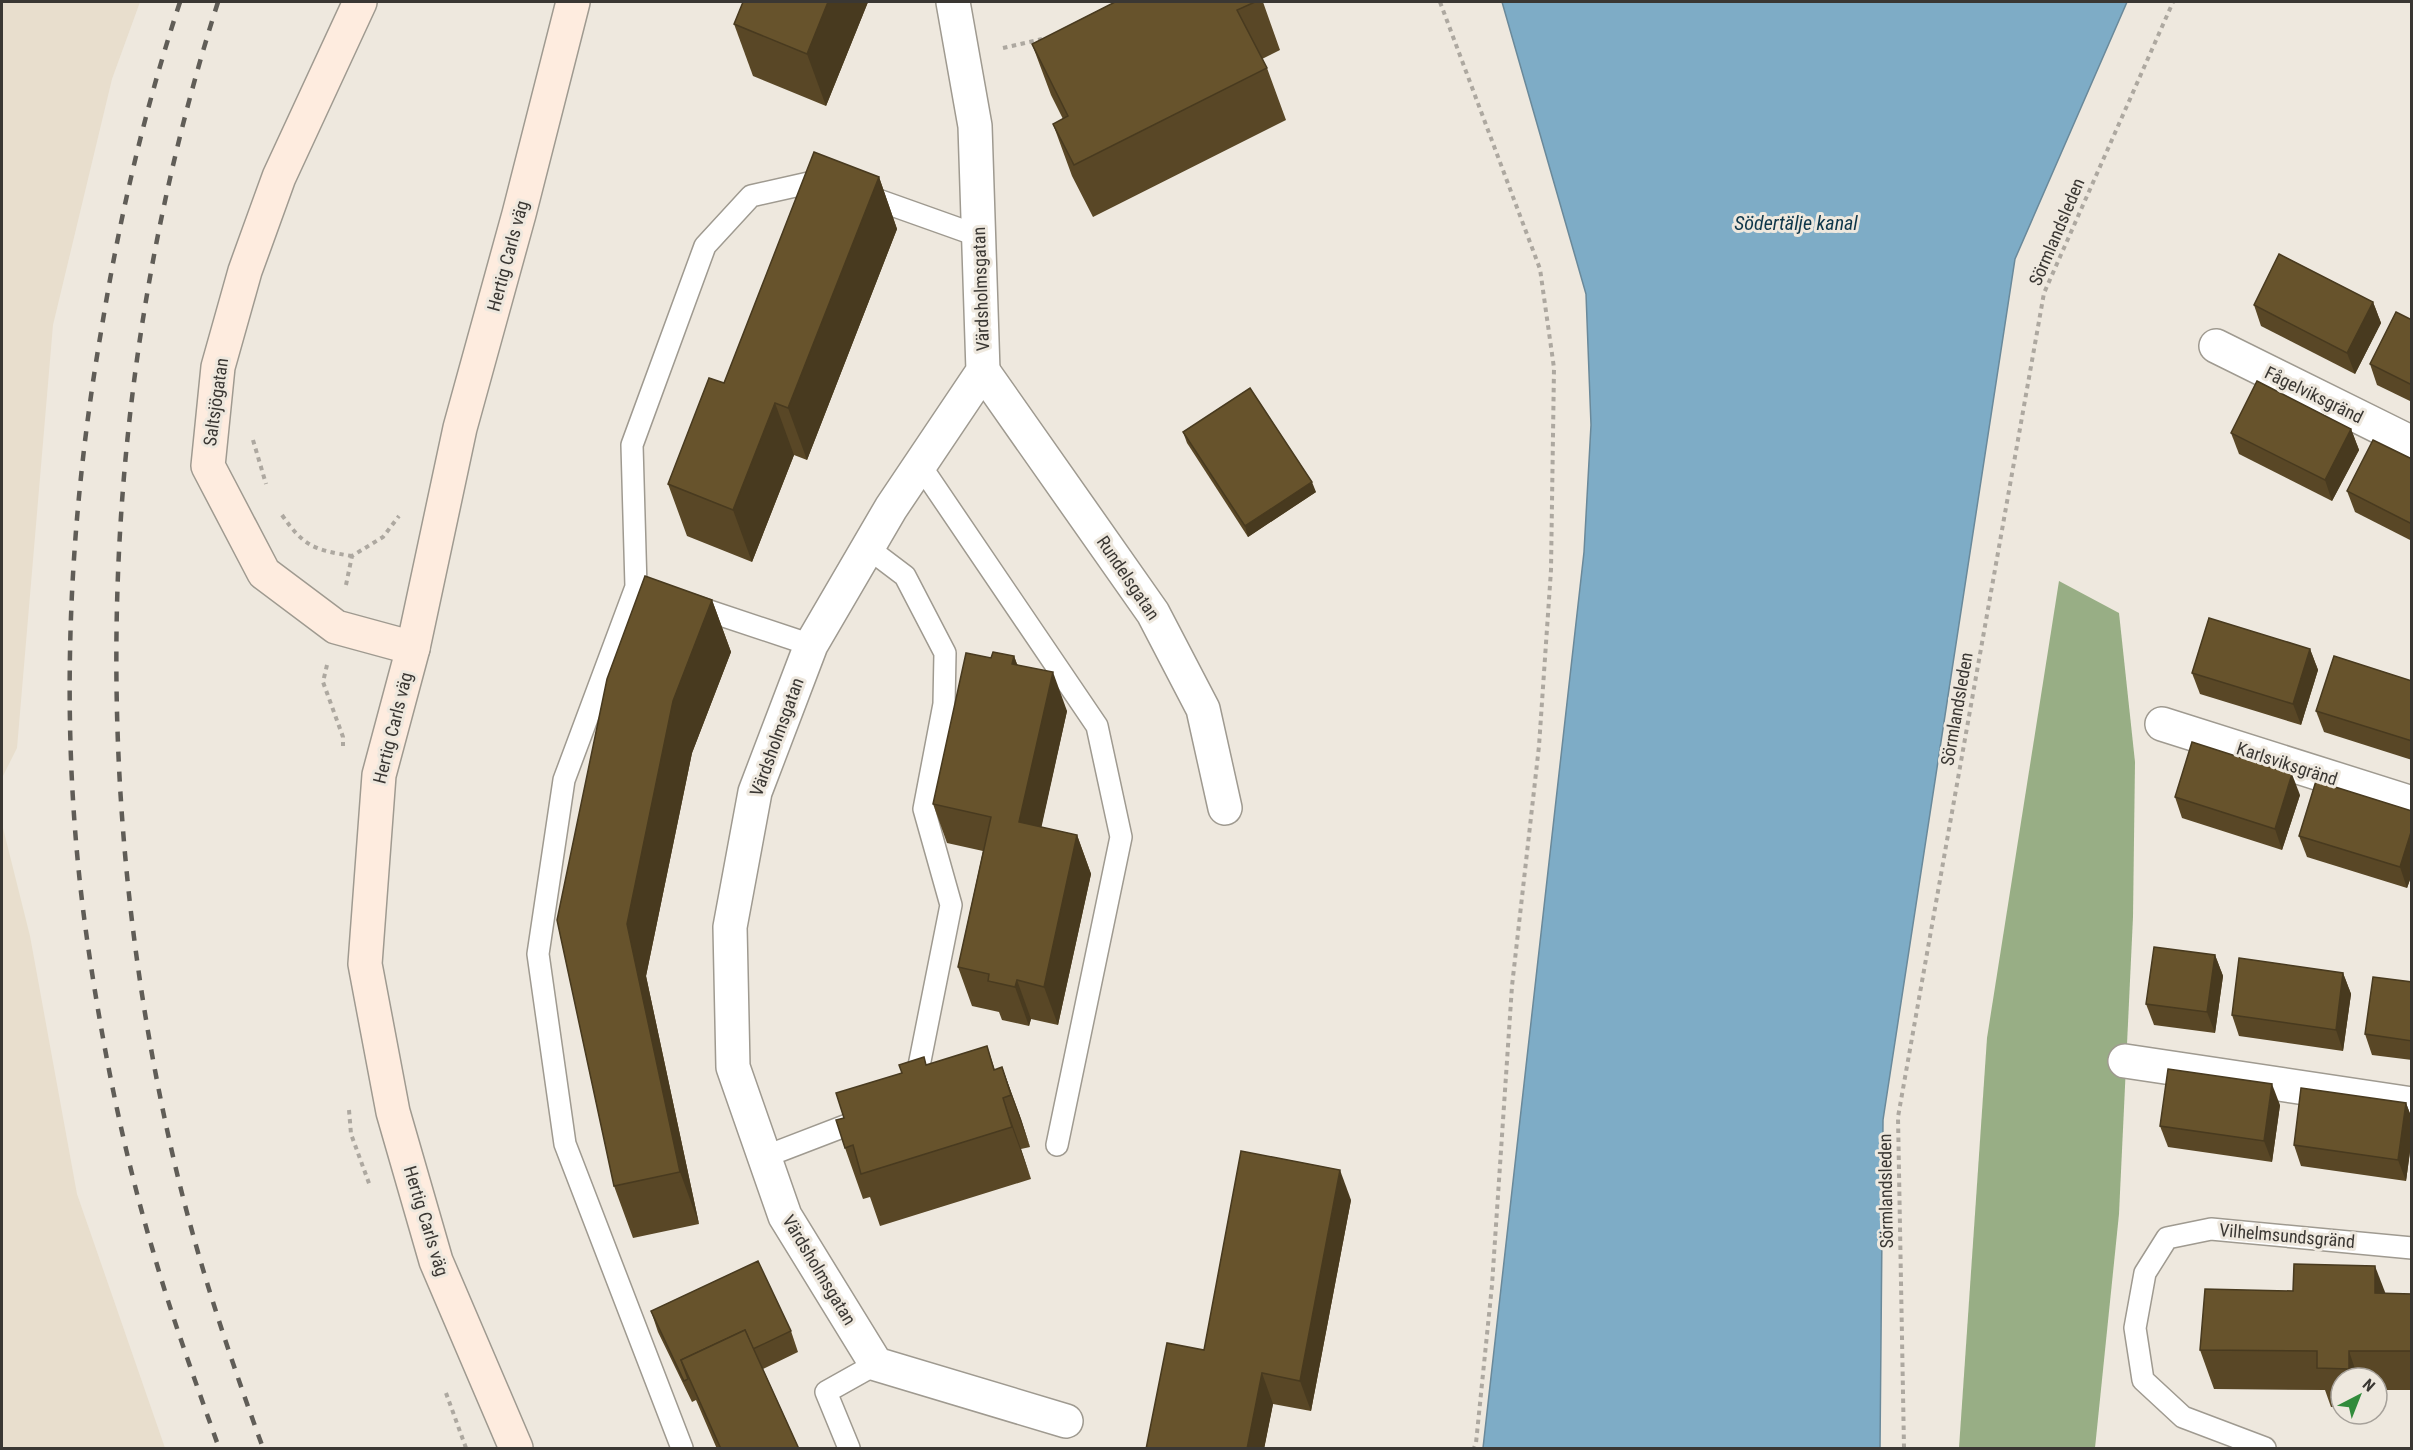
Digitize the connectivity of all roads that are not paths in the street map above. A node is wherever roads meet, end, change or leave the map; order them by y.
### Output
1 (360, 2) edge
2 (573, 2) edge
3 (953, 2) edge
4 (979, 236) junction
5 (2216, 346) dead end
6 (983, 371) junction
7 (2412, 443) edge
8 (920, 465) junction
9 (868, 548) junction
10 (636, 587) junction
11 (811, 645) junction
12 (413, 648) junction
13 (2162, 724) dead end
14 (2412, 803) edge
15 (1225, 808) dead end
16 (2125, 1061) dead end
17 (902, 1104) edge
18 (2412, 1104) edge
19 (881, 1112) edge
20 (1057, 1145) dead end
21 (764, 1157) junction
22 (2412, 1248) edge
23 (876, 1364) junction
24 (1066, 1421) dead end
25 (516, 1449) edge
26 (682, 1449) edge
27 (849, 1449) edge
28 (2265, 1449) edge

1 - 12 main road, Saltsjögatan
2 - 12 main road, Hertig Carls väg
3 - 4 street, Värdsholmsgatan
4 - 6 street, Värdsholmsgatan
4 - 10 lane
5 - 7 street, Fågelviksgränd
6 - 8 street, Värdsholmsgatan
6 - 15 street, Rundelsgatan
8 - 9 street, Värdsholmsgatan
8 - 20 lane
9 - 11 street, Värdsholmsgatan
9 - 17 lane
10 - 11 lane
10 - 26 lane
11 - 21 street, Värdsholmsgatan
12 - 25 main road, Hertig Carls väg
13 - 14 street, Karlsviksgränd
16 - 18 street
19 - 21 lane
21 - 23 street, Värdsholmsgatan
22 - 28 lane, Vilhelmsundsgränd
23 - 24 street
23 - 27 lane

